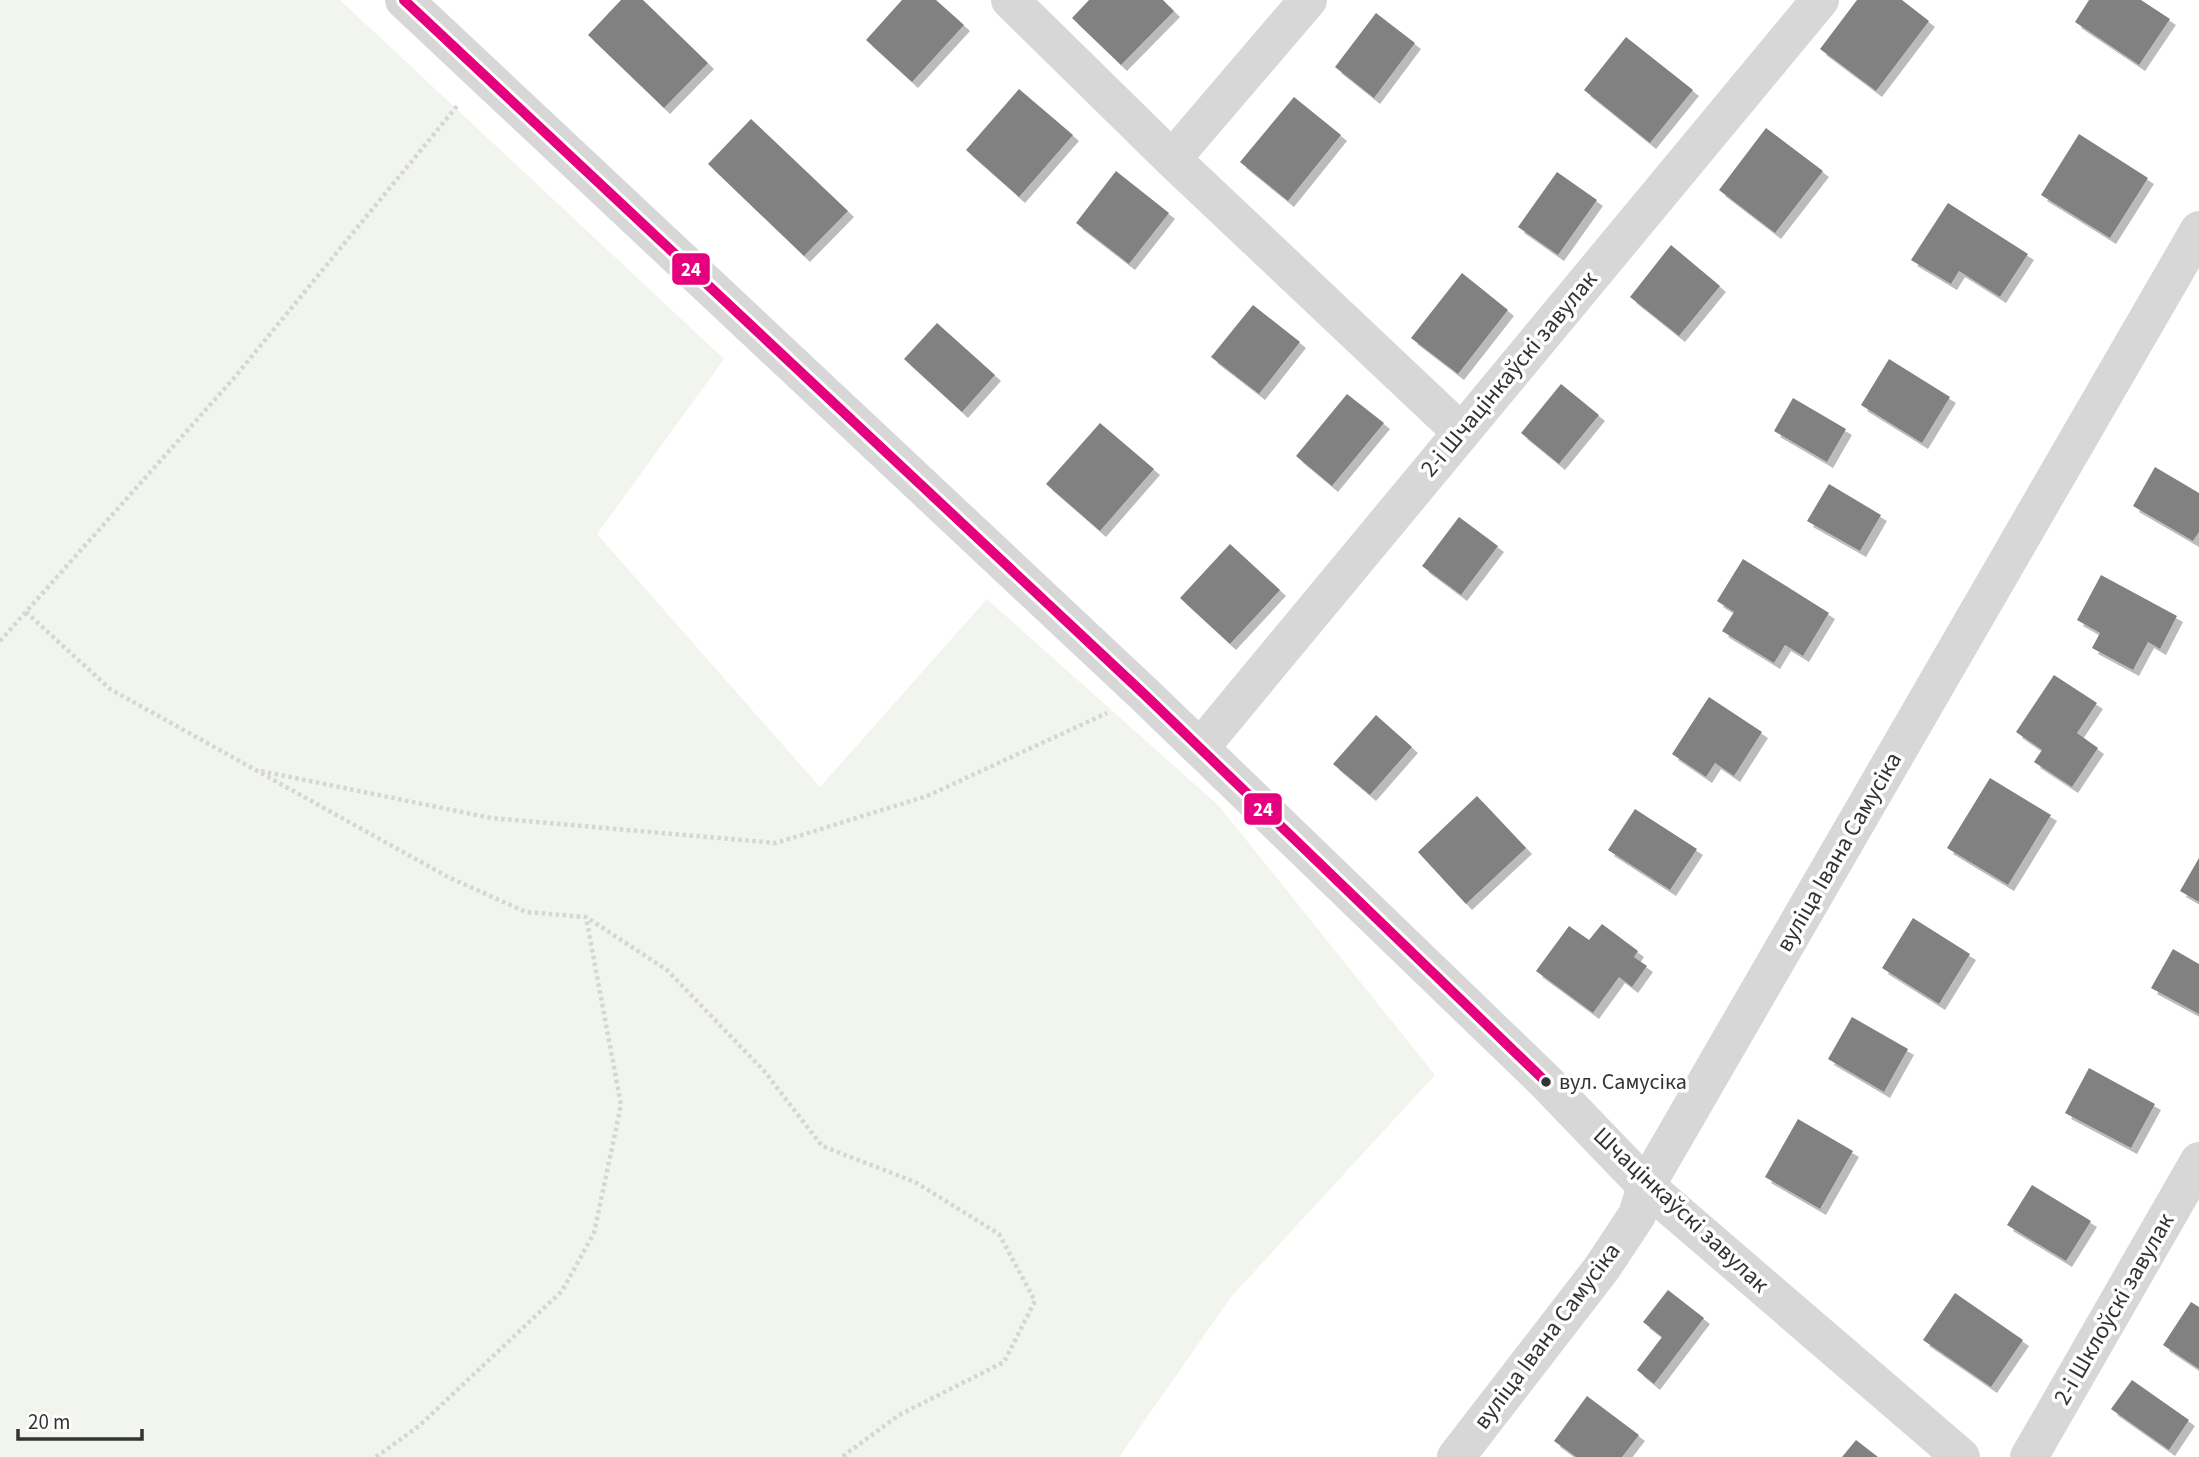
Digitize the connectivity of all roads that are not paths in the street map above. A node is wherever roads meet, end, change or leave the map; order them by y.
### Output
1 (404, 0) edge
2 (1010, 0) edge
3 (1308, 0) edge
4 (1820, 0) edge
5 (1172, 159) junction
6 (2199, 230) edge
7 (1461, 432) junction
8 (1200, 748) junction
9 (2199, 1161) edge
10 (1646, 1186) junction
11 (1456, 1457) edge
12 (1961, 1457) edge
13 (2029, 1457) edge

1 - 8 street, Шчацінкаўскі завулак
2 - 5 street
3 - 5 street
4 - 7 street, 2-і Шчацінкаўскі завулак
5 - 7 street
6 - 10 street, вуліца Івана Самусіка
7 - 8 street, 2-і Шчацінкаўскі завулак
8 - 10 street, Шчацінкаўскі завулак
9 - 13 street, 2-і Шклоўскі завулак
10 - 11 street, вуліца Івана Самусіка
10 - 12 street, Шчацінкаўскі завулак

